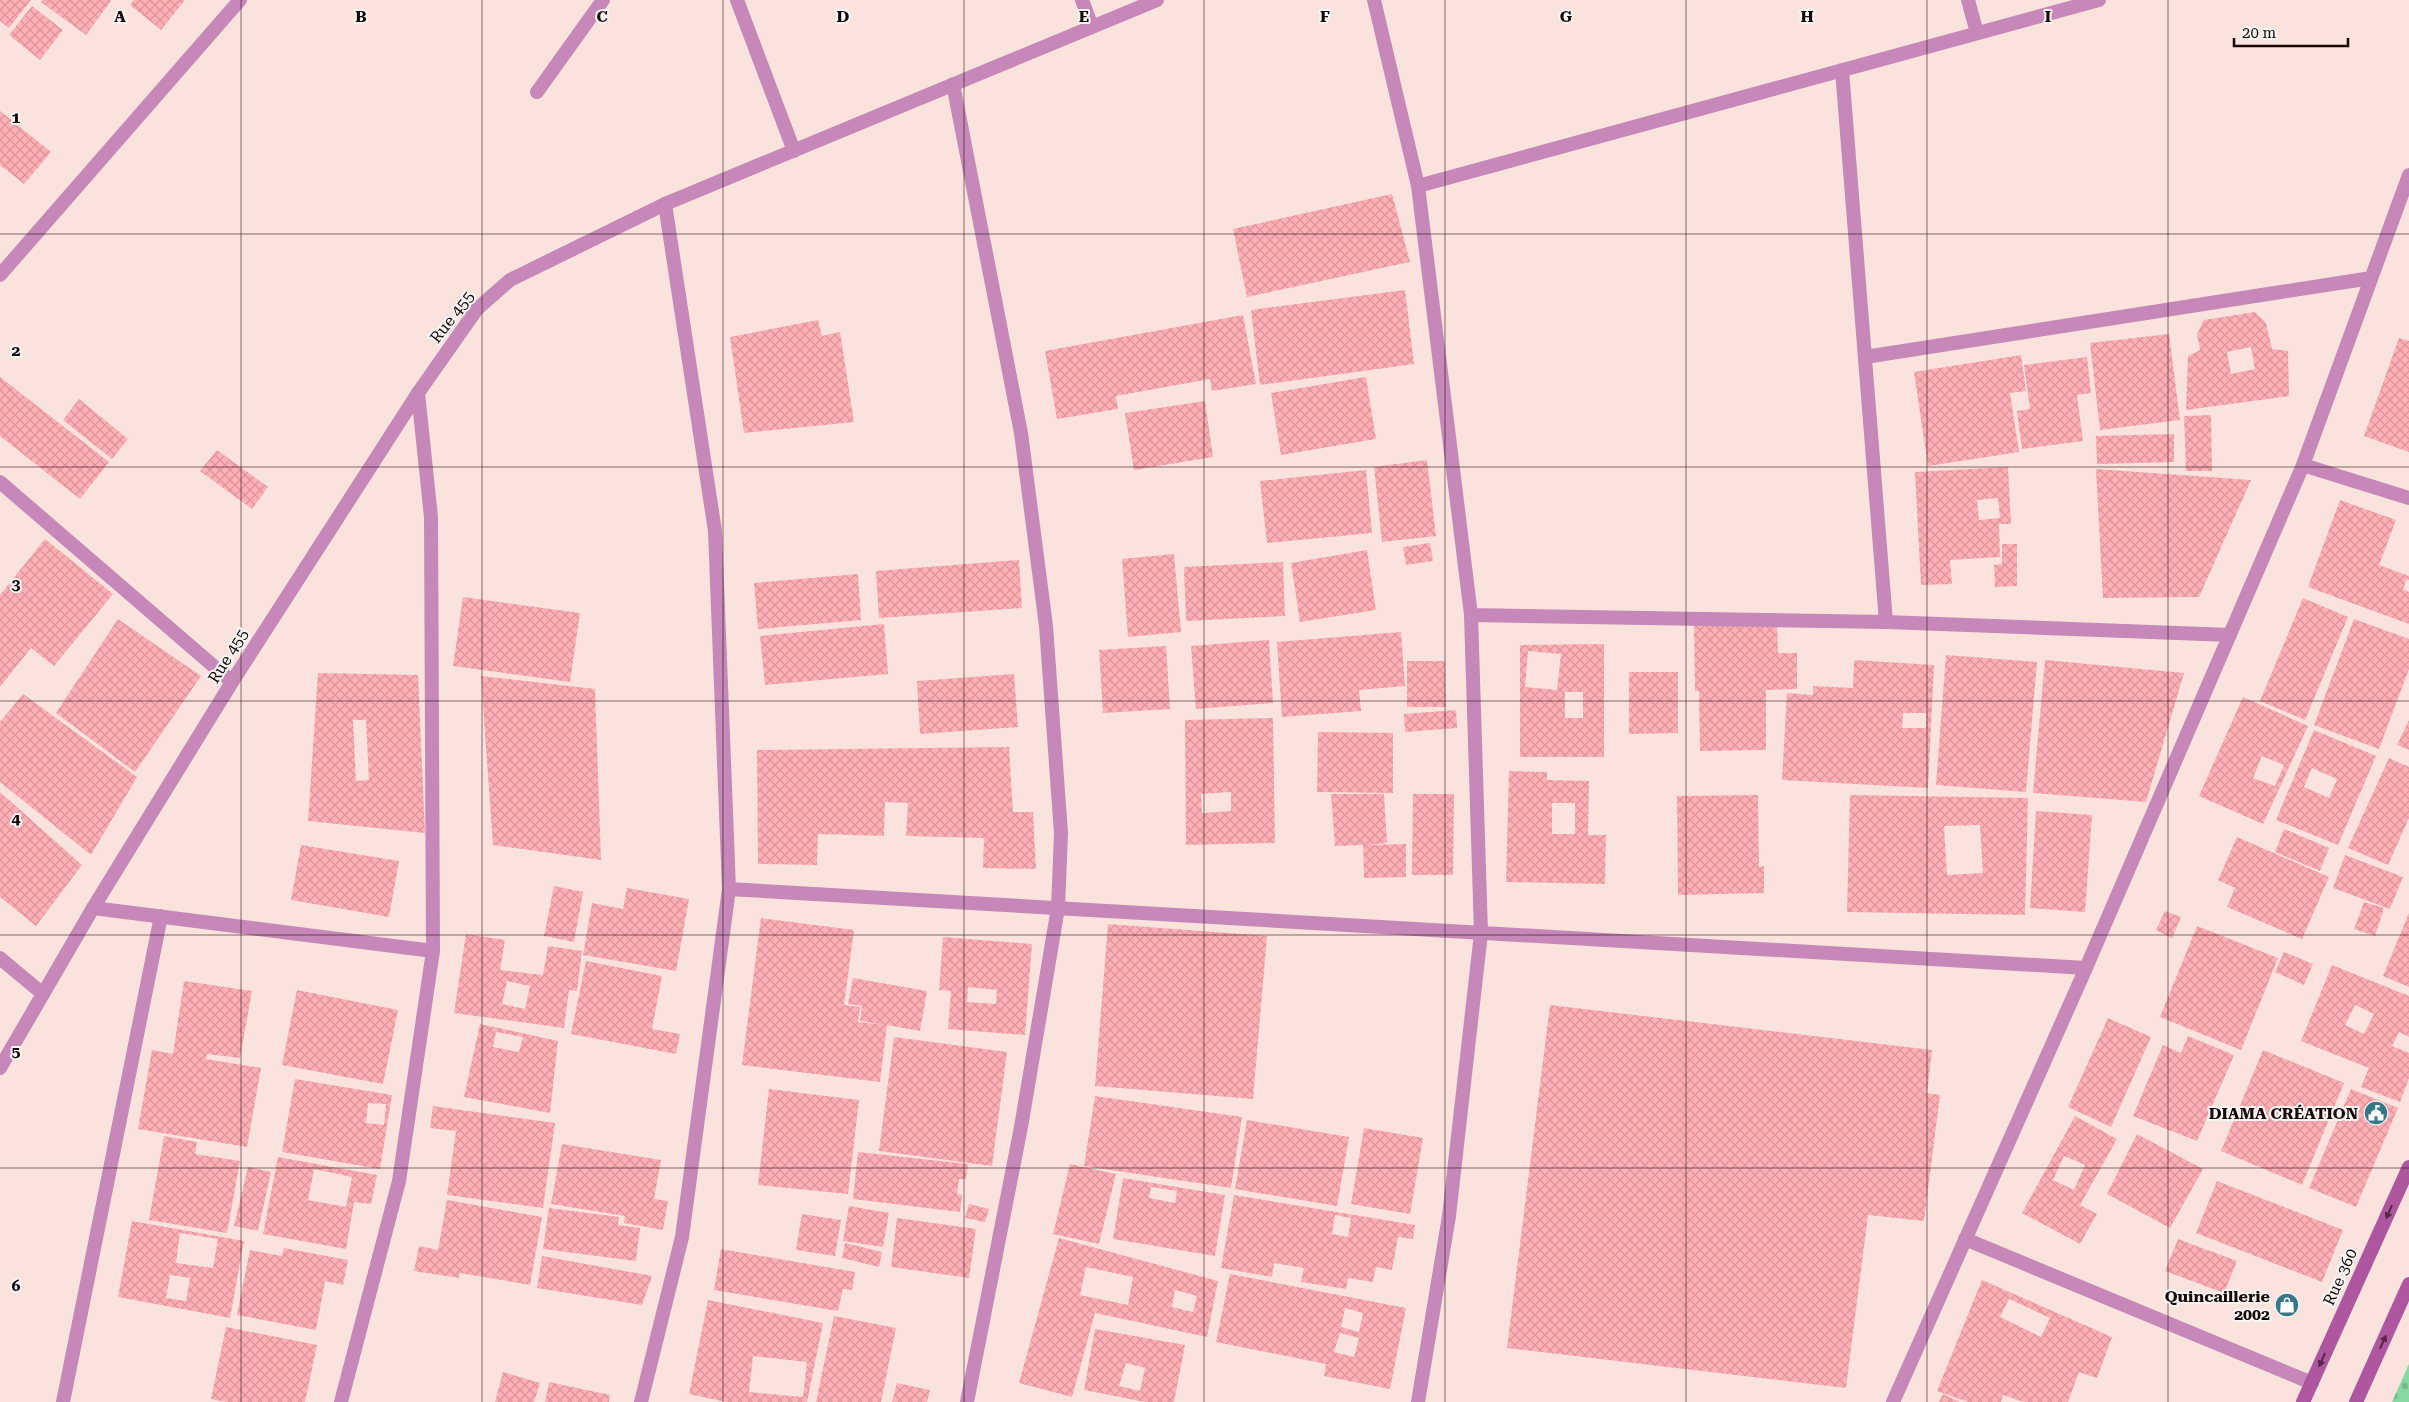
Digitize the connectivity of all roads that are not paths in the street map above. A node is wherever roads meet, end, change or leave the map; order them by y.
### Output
1 (240, 0) edge
2 (603, 0) edge
3 (737, 0) edge
4 (1082, 0) edge
5 (1157, 0) edge
6 (1374, 0) edge
7 (1968, 0) edge
8 (2098, 0) edge
9 (1092, 27) junction
10 (1976, 33) junction
11 (1842, 70) junction
12 (953, 84) junction
13 (537, 92) dead end
14 (794, 151) junction
15 (2409, 175) edge
16 (1418, 186) junction
17 (664, 204) junction
18 (0, 276) edge
19 (2372, 278) junction
20 (1865, 356) junction
21 (418, 393) junction
22 (2303, 464) junction
23 (0, 482) edge
24 (2409, 498) edge
25 (1471, 616) junction
26 (1886, 622) junction
27 (2230, 635) junction
28 (232, 682) junction
29 (729, 889) junction
30 (93, 908) junction
31 (1058, 908) junction
32 (162, 916) junction
33 (1481, 933) junction
34 (433, 951) junction
35 (0, 958) edge
36 (2086, 968) junction
37 (43, 994) junction
38 (0, 1068) edge
39 (2409, 1167) edge
40 (1965, 1239) junction
41 (2409, 1284) edge
42 (2312, 1383) junction
43 (62, 1402) edge
44 (340, 1402) edge
45 (641, 1402) edge
46 (967, 1402) edge
47 (1418, 1402) edge
48 (1893, 1402) edge
49 (2303, 1402) edge
50 (2356, 1402) edge

1 - 18 street
2 - 13 street
3 - 14 street
4 - 9 street
5 - 9 street, Rue 455
6 - 16 street
7 - 10 street
8 - 10 street
9 - 12 street, Rue 455
10 - 11 street
11 - 16 street
11 - 20 street
12 - 14 street, Rue 455
12 - 31 street
14 - 17 street, Rue 455
15 - 19 street
16 - 25 street
17 - 21 street, Rue 455
17 - 29 street
19 - 20 street
19 - 22 street
20 - 26 street
21 - 28 street, Rue 455
21 - 34 street
22 - 24 street
22 - 27 street
23 - 28 street
25 - 26 street
25 - 33 street
26 - 27 street
27 - 36 street
28 - 30 street, Rue 455
29 - 31 street
29 - 45 street
30 - 32 street
30 - 37 street, Rue 455
31 - 33 street
31 - 46 street
32 - 34 street
32 - 43 street
33 - 36 street
33 - 47 street
34 - 44 street
35 - 37 street
36 - 40 street
37 - 38 street, Rue 455
39 -> 42 main road, Rue 360
40 - 42 street
40 - 48 street
50 -> 41 main road
42 - 49 main road, Rue 360

